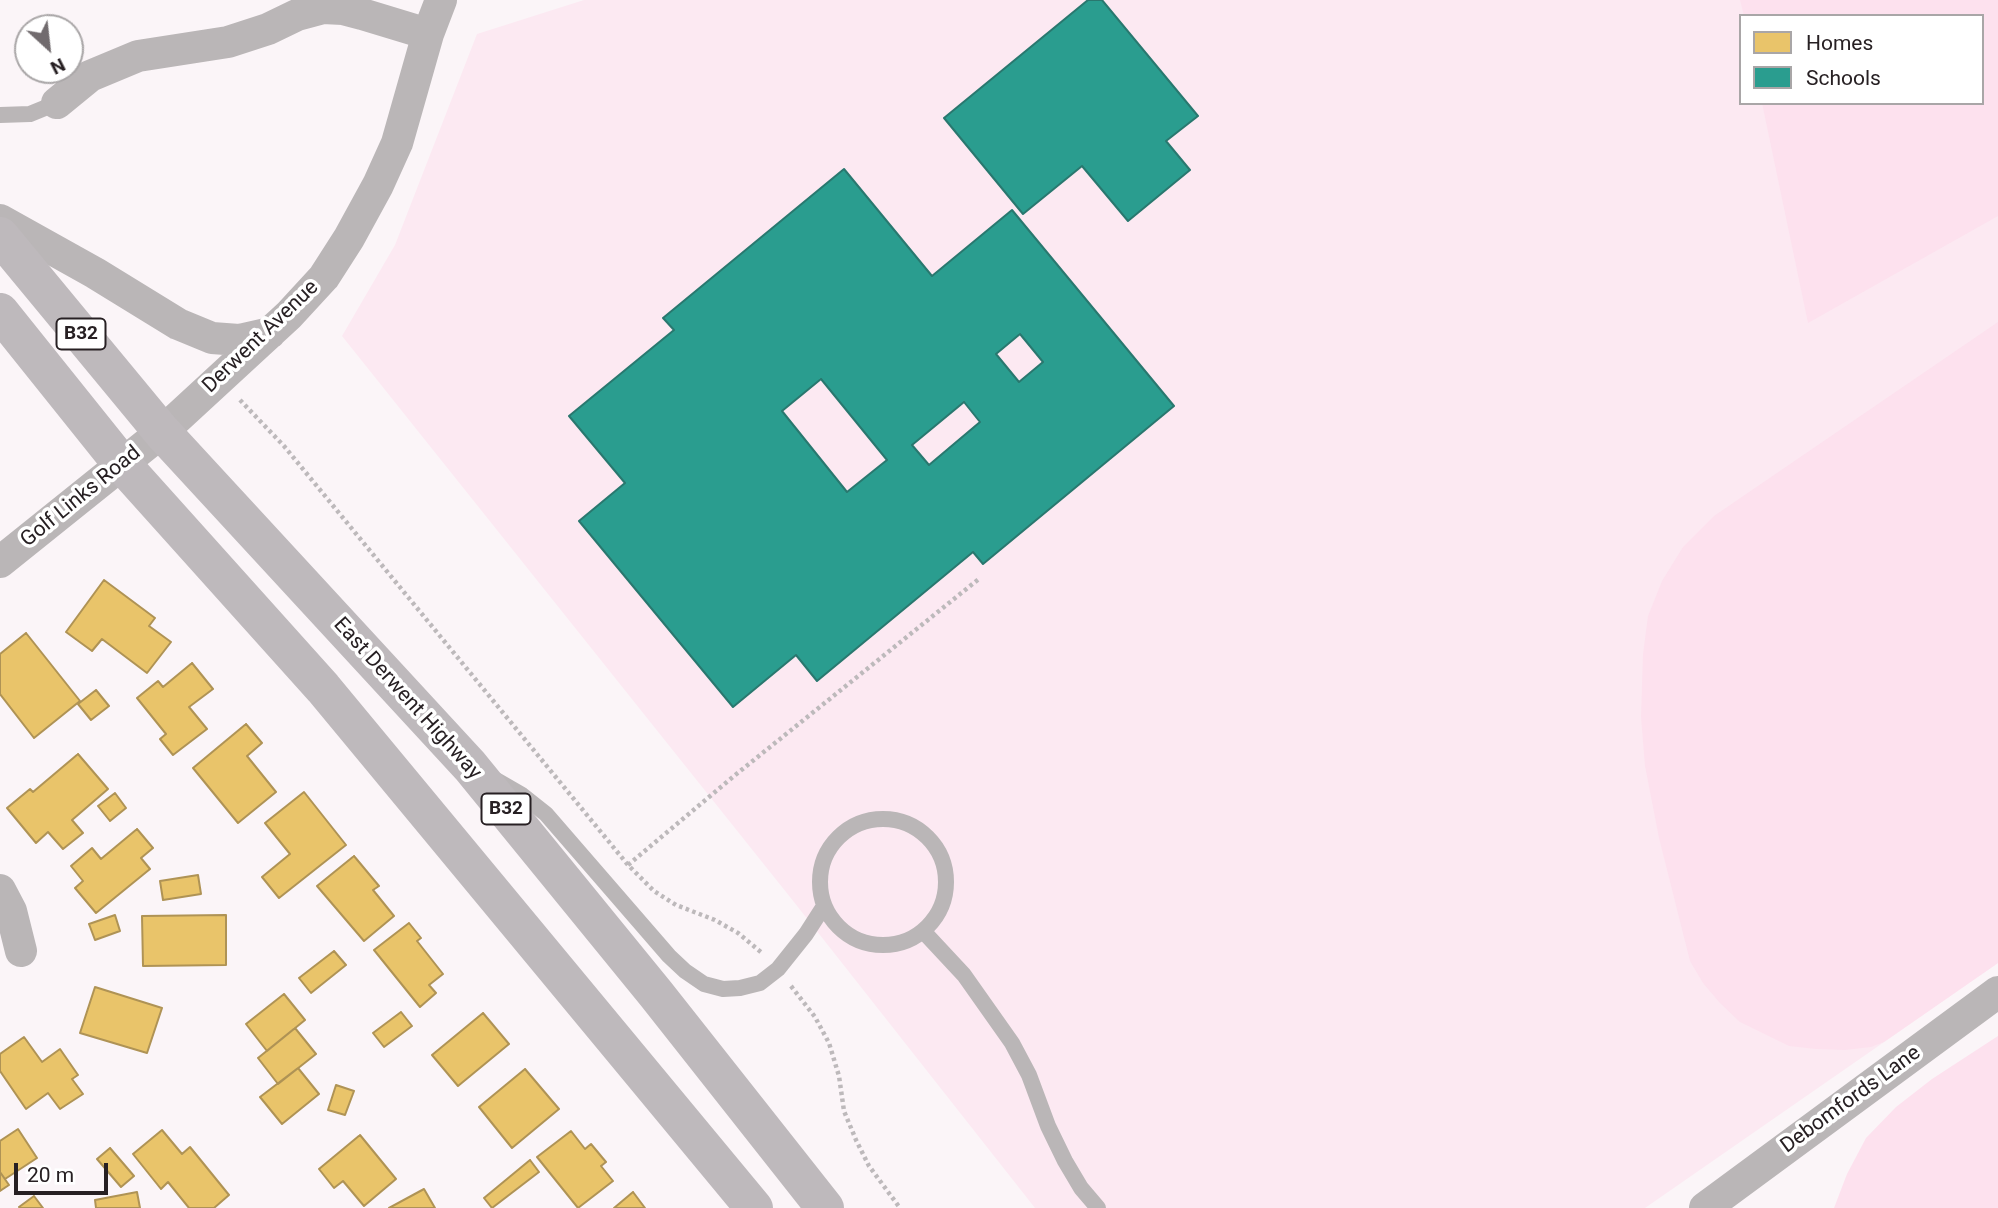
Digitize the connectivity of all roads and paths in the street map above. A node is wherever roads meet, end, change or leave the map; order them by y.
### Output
1 (441, 0) edge
2 (322, 4) edge
3 (428, 34) junction
4 (57, 103) joint
5 (0, 115) edge
6 (0, 220) edge
7 (0, 236) edge
8 (0, 312) edge
9 (270, 333) junction
10 (219, 379) junction
11 (162, 432) junction
12 (121, 463) junction
13 (0, 562) edge
14 (980, 578) dead end
15 (470, 766) junction
16 (628, 865) junction
17 (0, 890) edge
18 (824, 906) junction
19 (923, 931) junction
20 (21, 951) dead end
21 (778, 969) junction
22 (1998, 992) edge
23 (754, 1208) edge
24 (825, 1208) edge
25 (900, 1208) edge
26 (1098, 1208) edge
27 (1704, 1208) edge

1 - 3 street, Derwent Avenue
2 - 3 street
2 - 4 street
3 - 9 street, Derwent Avenue
4 - 5 lane
6 - 9 street
7 - 11 main road, East Derwent Highway / B32
8 - 12 main road, B32
9 - 10 street, Derwent Avenue
10 - 11 street, Derwent Avenue
10 - 16 path
11 - 12 street, Golf Links Road
11 - 15 main road, East Derwent Highway / B32
12 - 13 street, Golf Links Road
12 - 23 main road, B32
14 - 16 path
15 - 21 lane
15 - 24 main road, East Derwent Highway / B32
16 - 21 path
17 - 20 street
18 - 19 lane
18 - 19 lane
18 - 21 lane
19 - 26 lane
21 - 25 path
22 - 27 street, Debomfords Lane

